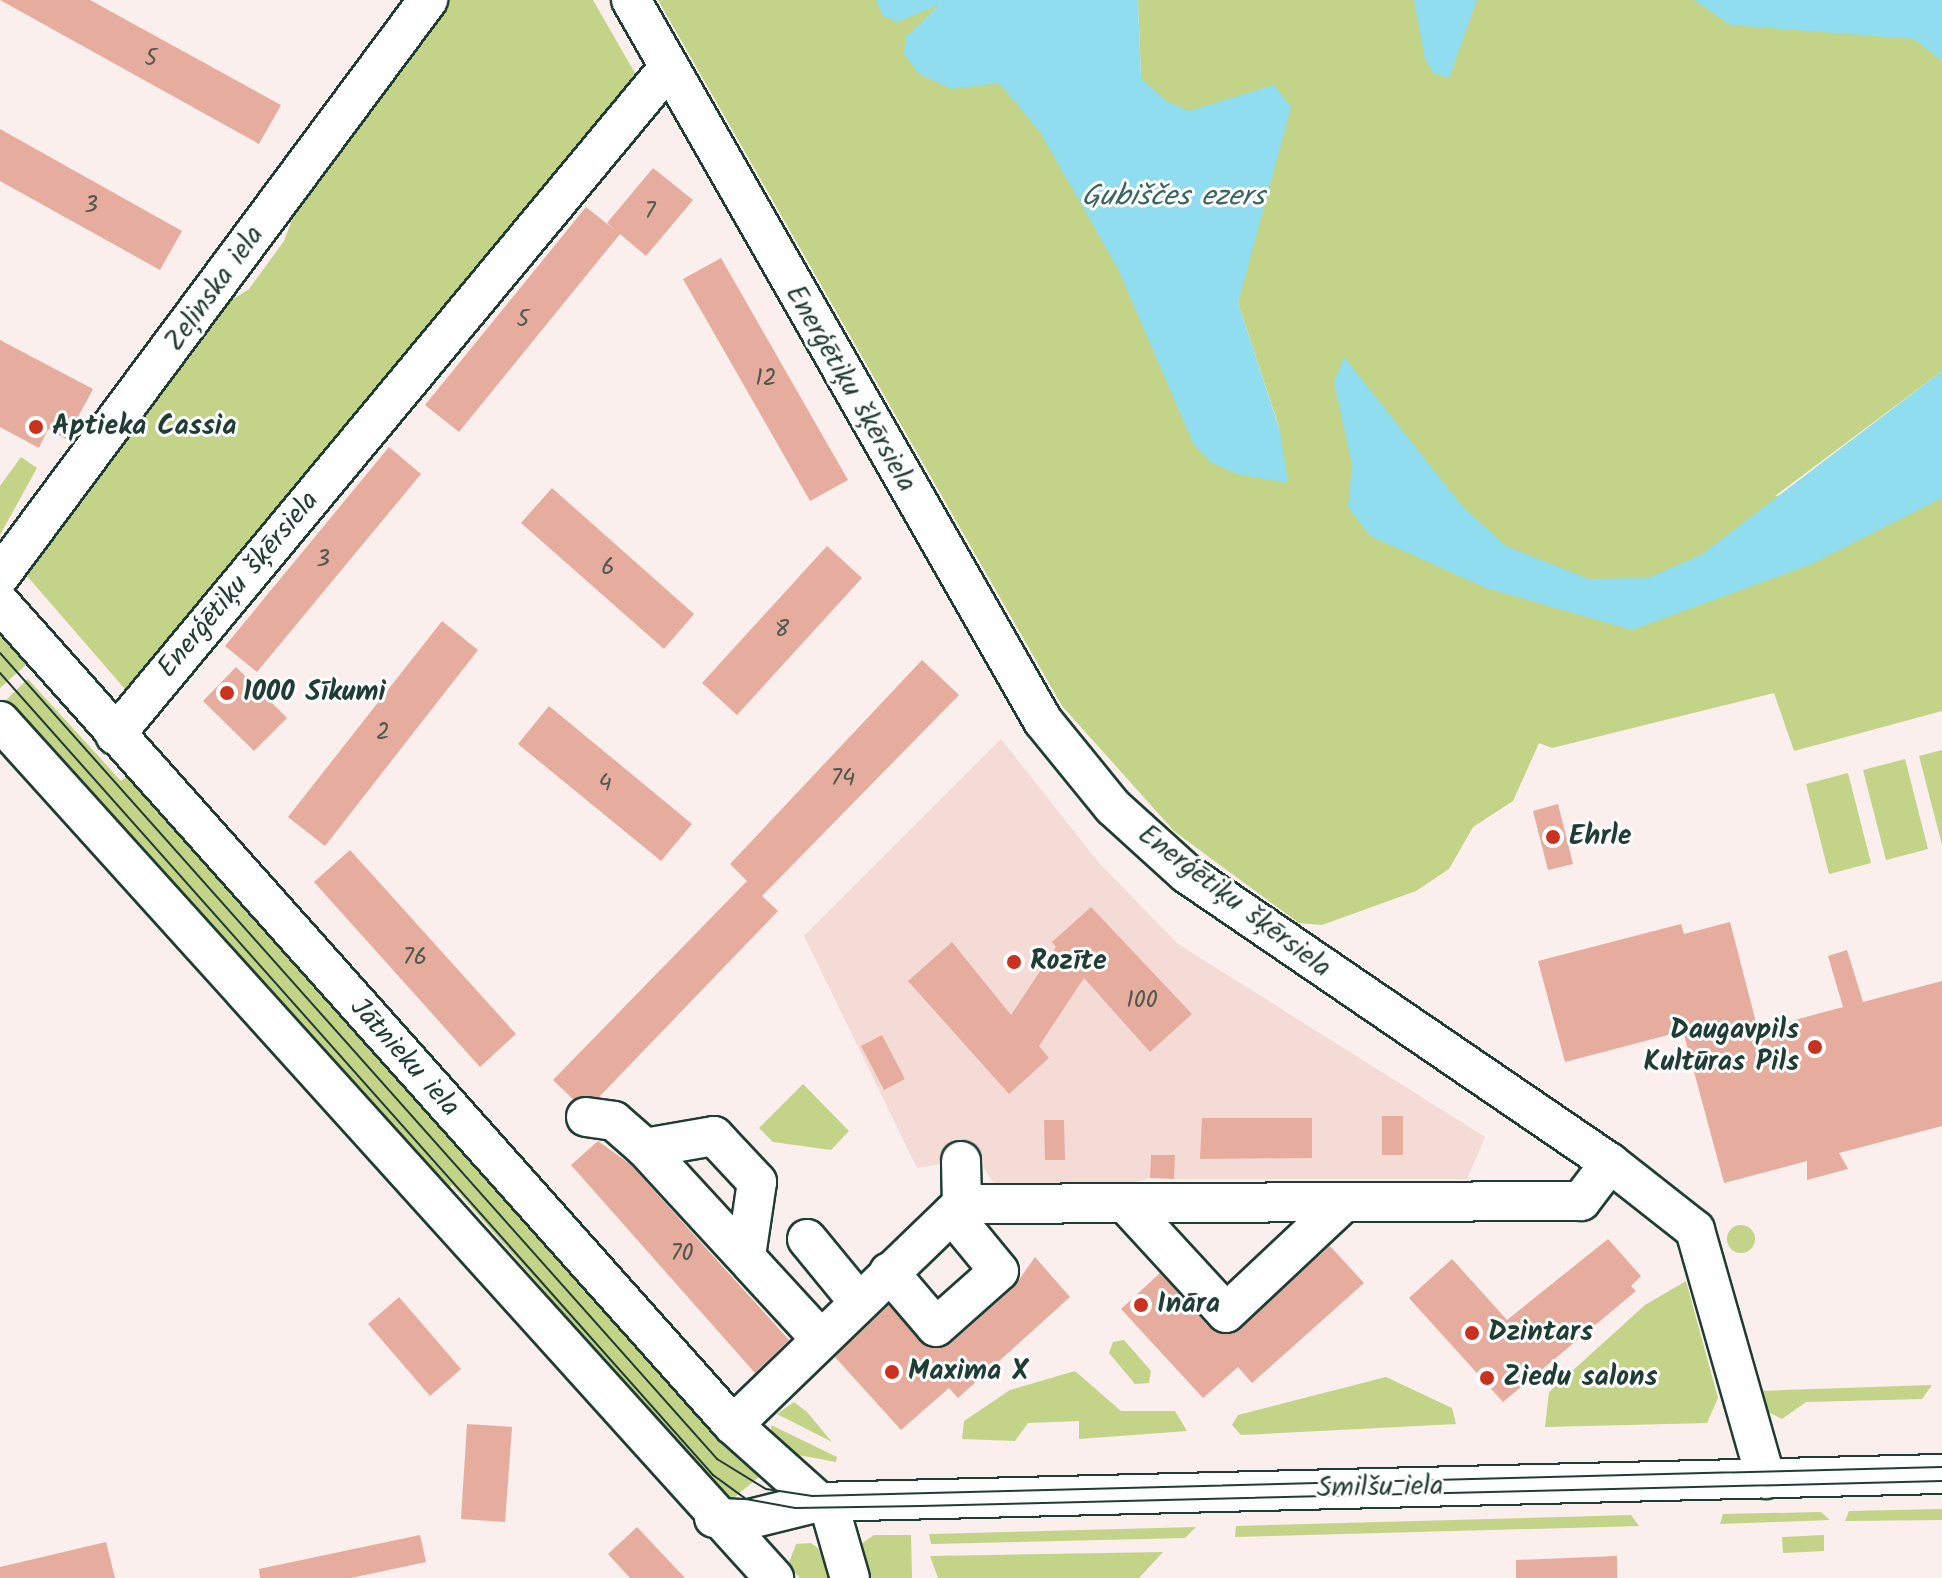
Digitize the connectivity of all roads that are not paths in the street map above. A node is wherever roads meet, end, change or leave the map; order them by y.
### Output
1 (428, 0) edge
2 (631, 0) edge
3 (669, 67) junction
4 (0, 576) edge
5 (0, 603) edge
6 (0, 721) edge
7 (115, 735) junction
8 (586, 1117) dead end
9 (645, 1148) junction
10 (961, 1161) dead end
11 (1610, 1163) junction
12 (1344, 1202) junction
13 (1125, 1203) junction
14 (957, 1209) junction
15 (807, 1239) dead end
16 (746, 1256) junction
17 (889, 1272) junction
18 (858, 1301) junction
19 (819, 1337) junction
20 (733, 1425) junction
21 (1942, 1474) edge
22 (1766, 1479) junction
23 (823, 1502) junction
24 (714, 1518) junction
25 (774, 1578) edge
26 (850, 1578) edge

1 - 4 street, Zeļinska iela
2 - 3 street, Enerģētiķu šķērsiela
3 - 7 street, Enerģētiķu šķērsiela
3 - 11 street, Enerģētiķu šķērsiela
5 - 7 street, Jātnieku iela
6 - 24 street
7 - 20 street, Jātnieku iela
8 - 9 street
9 - 16 street
9 - 16 street
10 - 14 street
11 - 12 street
11 - 22 street, Enerģētiķu šķērsiela
12 - 13 street
12 - 13 street
13 - 14 street
14 - 17 street
14 - 17 street
15 - 18 street
16 - 19 street
17 - 18 street
18 - 19 street
19 - 20 street
20 - 23 street, Jātnieku iela
21 - 22 street, Smilšu iela
22 - 23 street, Smilšu iela
23 - 24 street, Smilšu iela
23 - 26 street
24 - 25 street

